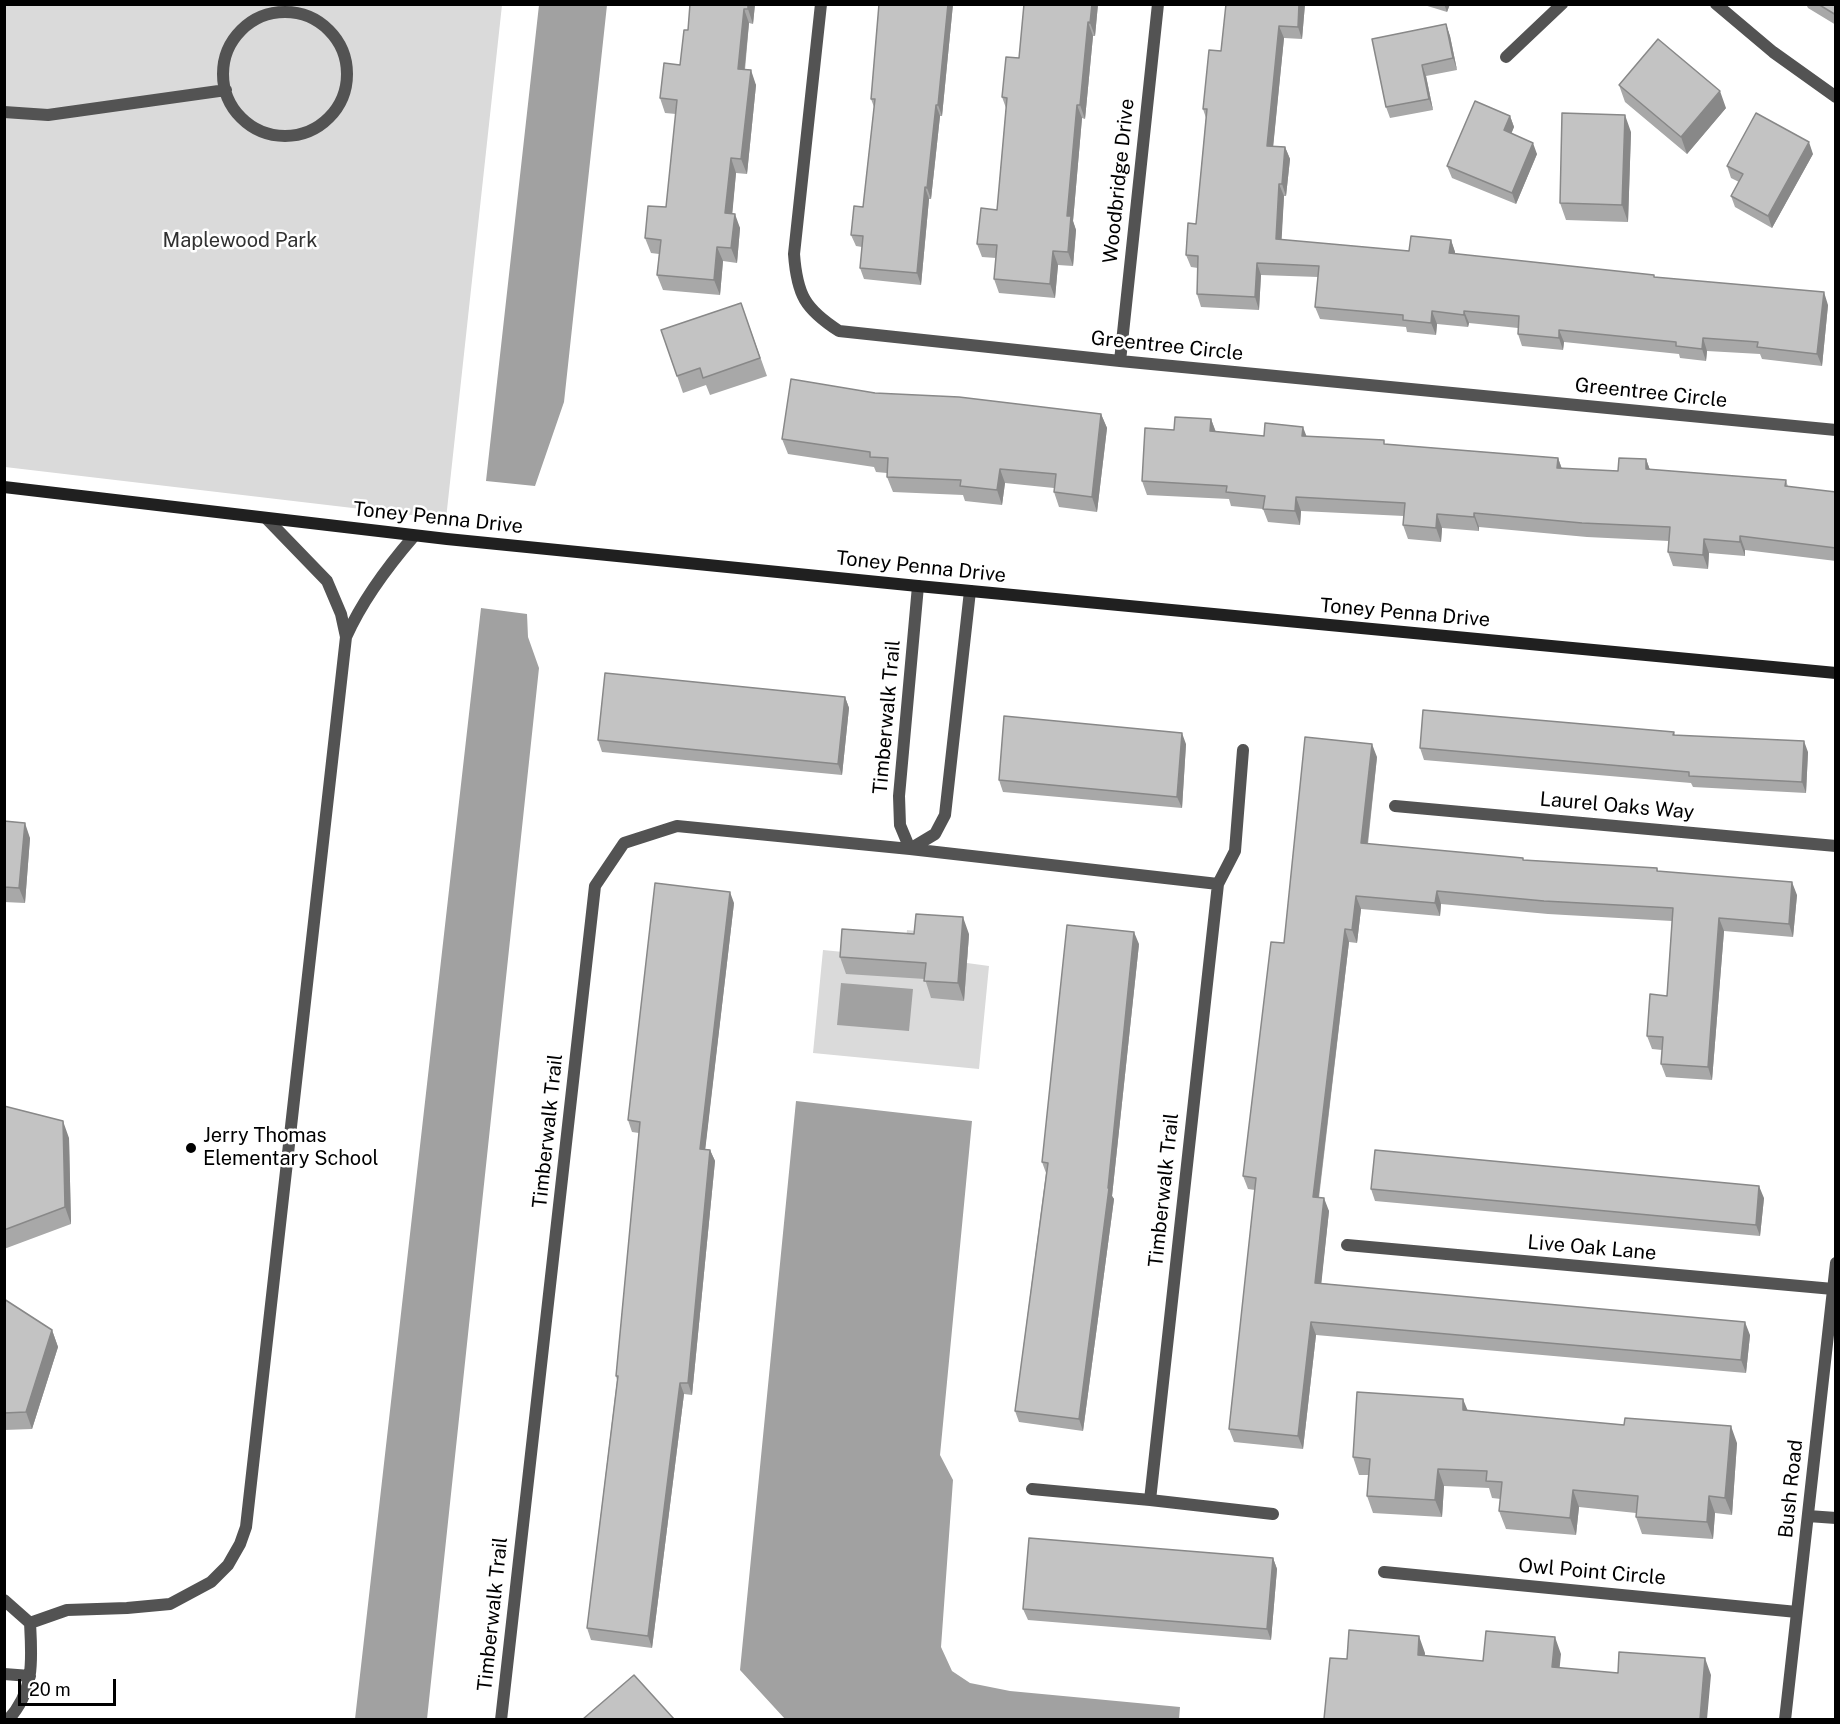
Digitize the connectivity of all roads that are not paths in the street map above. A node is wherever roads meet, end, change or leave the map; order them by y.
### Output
1 (821, 4) edge
2 (1158, 4) edge
3 (1562, 4) edge
4 (1716, 4) edge
5 (1506, 57) dead end
6 (226, 90) junction
7 (1836, 97) edge
8 (4, 112) edge
9 (1120, 361) junction
10 (1836, 430) edge
11 (4, 487) edge
12 (266, 518) junction
13 (414, 536) junction
14 (918, 586) junction
15 (970, 591) junction
16 (346, 637) junction
17 (1836, 673) edge
18 (1243, 750) dead end
19 (1395, 806) dead end
20 (1836, 846) edge
21 (910, 849) junction
22 (1218, 884) junction
23 (1347, 1245) dead end
24 (1836, 1263) edge
25 (1833, 1289) junction
26 (1032, 1490) dead end
27 (1150, 1500) junction
28 (1272, 1514) dead end
29 (1808, 1516) junction
30 (1836, 1518) edge
31 (1384, 1572) dead end
32 (4, 1600) edge
33 (1797, 1612) junction
34 (30, 1623) junction
35 (4, 1674) edge
36 (30, 1676) junction
37 (8, 1719) edge
38 (501, 1719) edge
39 (1785, 1719) edge

1 - 9 street, Greentree Circle
2 - 9 street, Woodbridge Drive
3 - 5 street
4 - 7 street
6 - 6 street
6 - 8 street
9 - 10 street, Greentree Circle
11 - 12 street, Toney Penna Drive
12 - 13 street, Toney Penna Drive
12 - 16 street
13 - 14 street, Toney Penna Drive
13 - 16 street
14 - 15 street, Toney Penna Drive
14 - 21 street, Timberwalk Trail
15 - 17 street, Toney Penna Drive
15 - 21 street
16 - 34 street
18 - 22 street, Timberwalk Trail
19 - 20 street, Laurel Oaks Way
21 - 22 street, Timberwalk Trail
21 - 38 street, Timberwalk Trail
22 - 27 street, Timberwalk Trail
23 - 25 street, Live Oak Lane
24 - 25 street, Bush Road
25 - 29 street, Bush Road
26 - 27 street
27 - 28 street
29 - 30 street
29 - 33 street, Bush Road
31 - 33 street, Owl Point Circle
32 - 34 street
33 - 39 street, Bush Road
34 - 36 street
35 - 36 street
36 - 37 street

